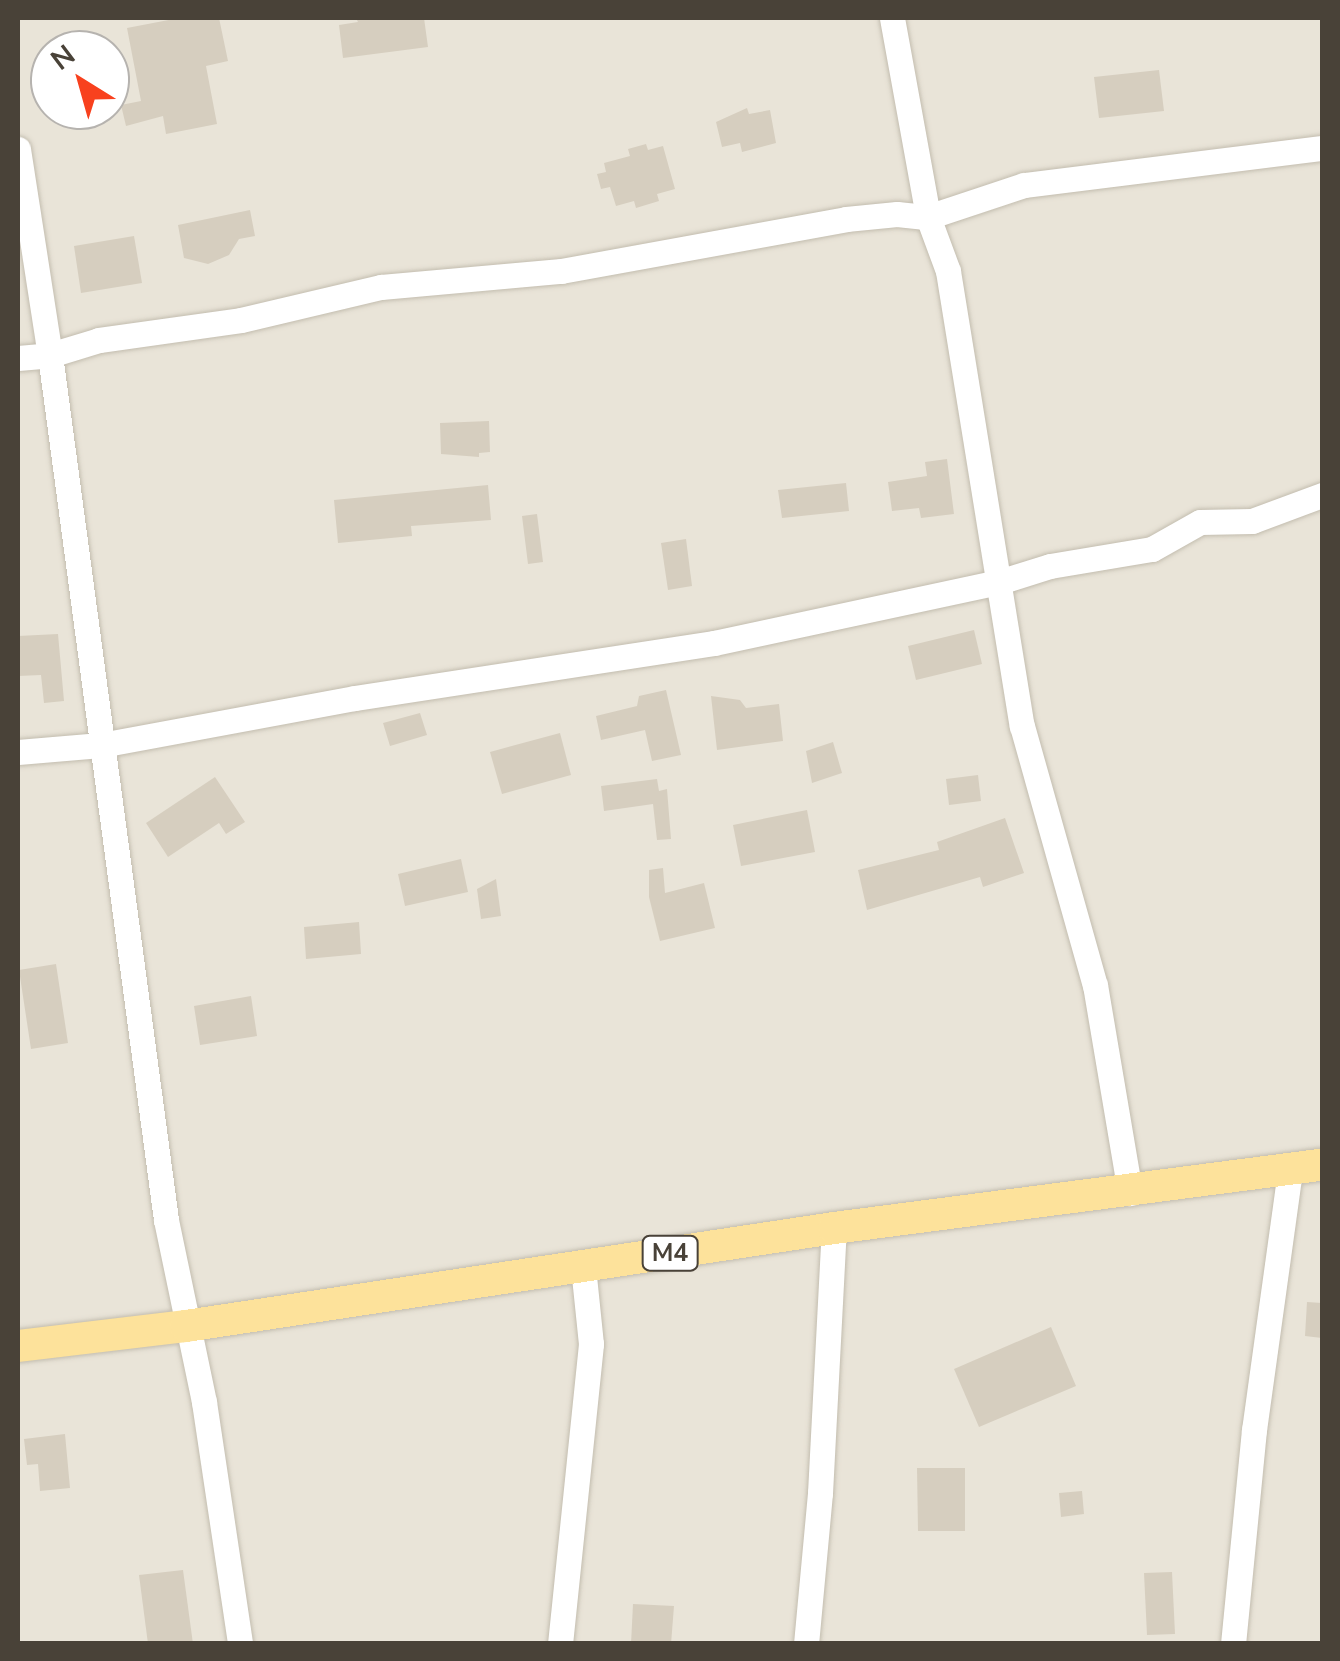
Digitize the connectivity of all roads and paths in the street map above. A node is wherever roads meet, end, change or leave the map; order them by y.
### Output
1 (892, 18) edge
2 (1322, 148) edge
3 (18, 149) edge
4 (928, 216) junction
5 (50, 355) junction
6 (18, 358) edge
7 (1322, 495) edge
8 (999, 582) junction
9 (101, 745) junction
10 (18, 752) edge
11 (1322, 1166) edge
12 (1290, 1171) junction
13 (1130, 1193) junction
14 (834, 1228) junction
15 (583, 1266) junction
16 (186, 1326) junction
17 (18, 1346) edge
18 (240, 1644) edge
19 (560, 1644) edge
20 (806, 1644) edge
21 (1234, 1644) edge

1 - 4 street
2 - 4 street
3 - 5 street
4 - 5 street
4 - 8 street
5 - 6 street
5 - 9 street
7 - 8 street
8 - 9 street
8 - 13 street
9 - 10 street
9 - 16 street
11 - 12 main road, M4
12 - 13 main road, M4
12 - 21 street
13 - 14 main road, M4
14 - 15 main road, M4
14 - 20 street
15 - 16 main road, M4
15 - 19 street
16 - 17 main road, M4
16 - 18 street

